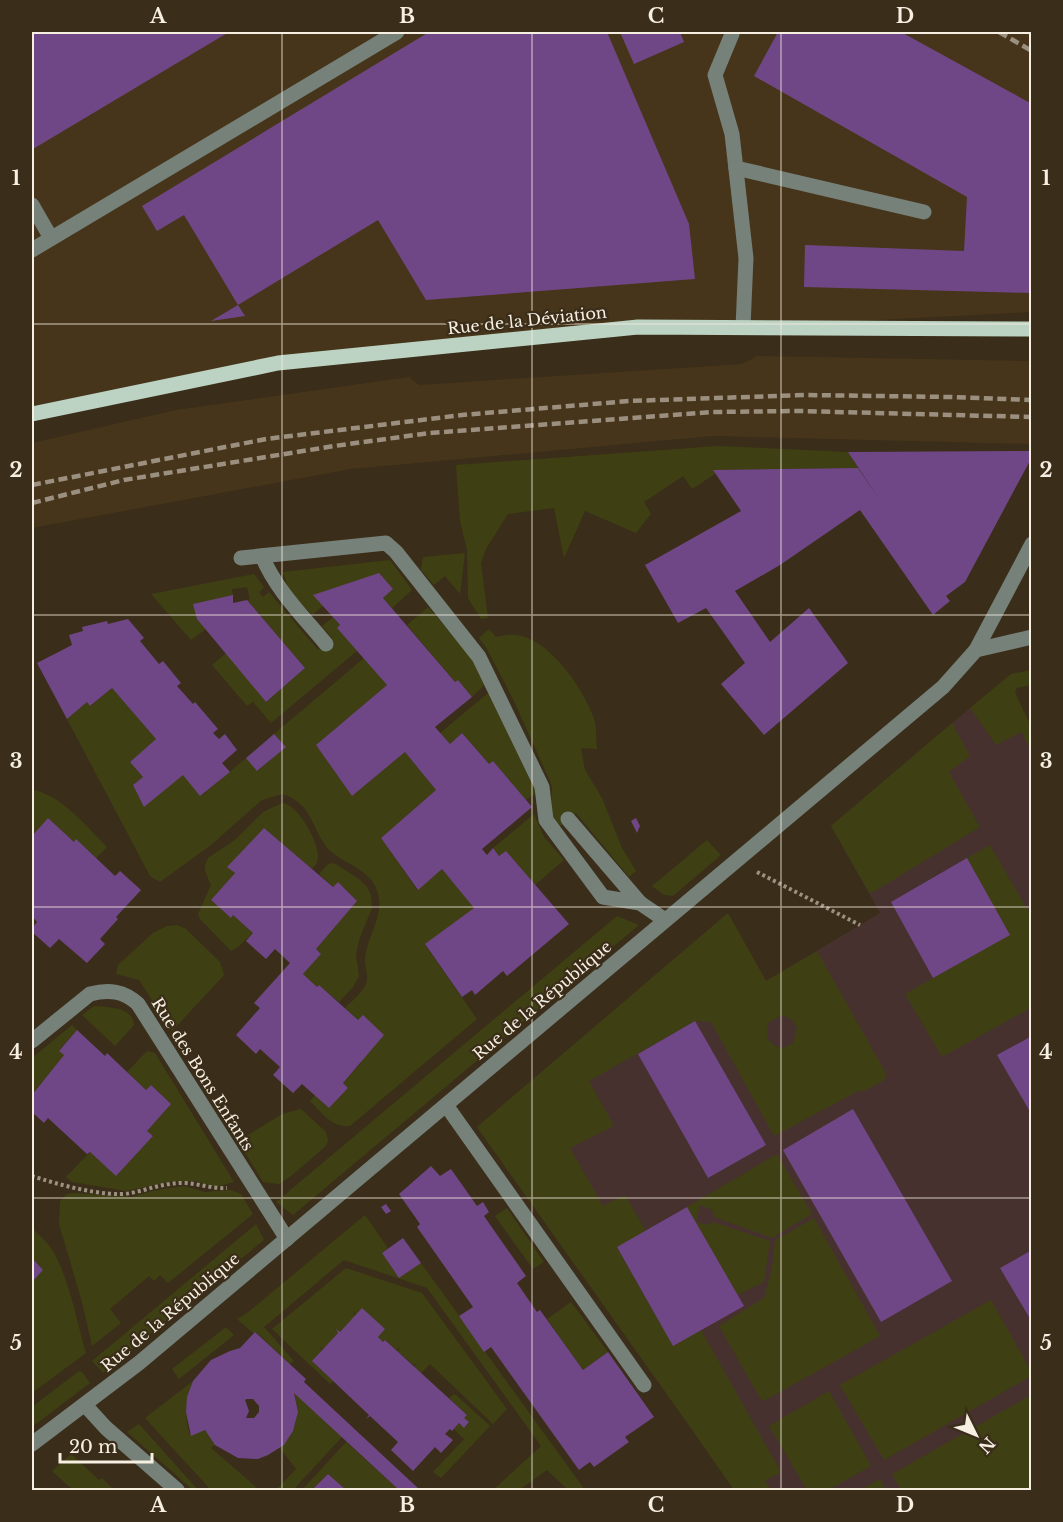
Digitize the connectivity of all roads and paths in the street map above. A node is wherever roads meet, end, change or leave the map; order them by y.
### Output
1 (397, 32) edge
2 (732, 34) dead end
3 (736, 168) junction
4 (32, 205) edge
5 (924, 212) dead end
6 (51, 238) junction
7 (32, 250) edge
8 (743, 327) junction
9 (1032, 329) edge
10 (32, 414) edge
11 (1032, 544) edge
12 (262, 556) junction
13 (241, 558) dead end
14 (1032, 637) edge
15 (326, 644) dead end
16 (976, 650) junction
17 (568, 819) dead end
18 (735, 861) junction
19 (640, 903) junction
20 (665, 920) junction
21 (860, 925) dead end
22 (32, 1041) edge
23 (446, 1105) junction
24 (32, 1176) edge
25 (252, 1184) junction
26 (286, 1239) junction
27 (644, 1385) dead end
28 (85, 1405) junction
29 (32, 1444) edge
30 (177, 1491) edge

1 - 6 street
2 - 3 street
3 - 5 street
3 - 8 street
4 - 6 street
6 - 7 street
8 - 9 main road, Rue de la Déviation
8 - 10 main road, Rue de la Déviation
11 - 16 street, Rue de la République
12 - 13 street
12 - 15 street
12 - 19 street
14 - 16 street
16 - 18 street, Rue de la République
17 - 19 street
18 - 20 street, Rue de la République
18 - 21 path
19 - 20 street
20 - 23 street, Rue de la République
22 - 25 street, Rue des Bons Enfants
23 - 26 street, Rue de la République
23 - 27 street
24 - 25 path
25 - 26 street, Rue des Bons Enfants
26 - 28 street, Rue de la République
28 - 29 street, Rue de la République
28 - 30 street

